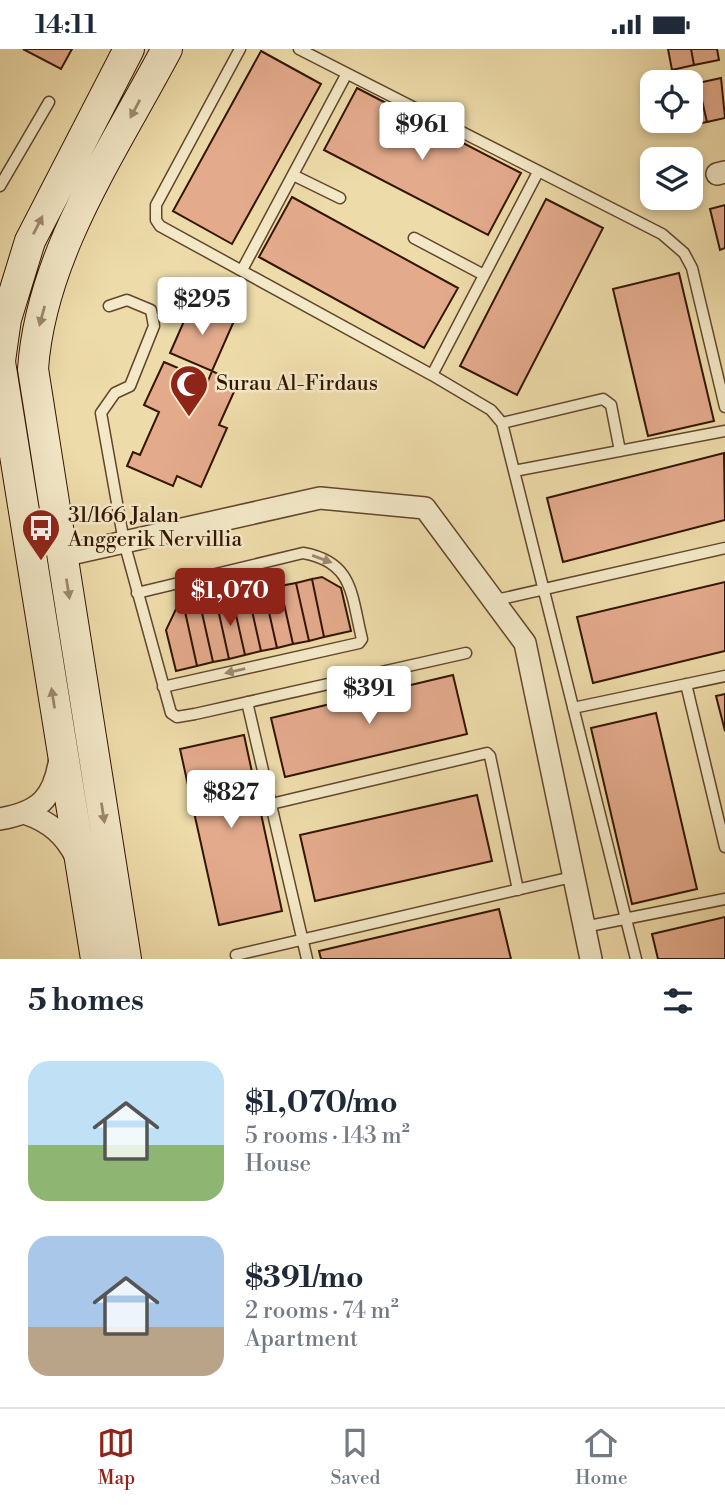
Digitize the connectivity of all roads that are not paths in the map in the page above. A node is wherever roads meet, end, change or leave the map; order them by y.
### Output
1 (129, 49) edge
2 (167, 49) edge
3 (240, 49) edge
4 (299, 49) edge
5 (346, 75) junction
6 (49, 102) dead end
7 (538, 172) junction
8 (293, 175) junction
9 (0, 186) edge
10 (340, 198) dead end
11 (414, 238) dead end
12 (242, 270) junction
13 (482, 274) junction
14 (109, 306) dead end
15 (0, 362) edge
16 (33, 369) junction
17 (432, 375) junction
18 (725, 407) edge
19 (502, 423) junction
20 (725, 431) edge
21 (620, 451) junction
22 (514, 471) junction
23 (124, 542) junction
24 (725, 548) edge
25 (62, 556) junction
26 (543, 590) junction
27 (137, 593) junction
28 (496, 600) junction
29 (466, 653) dead end
30 (725, 675) edge
31 (685, 684) junction
32 (163, 687) junction
33 (247, 702) junction
34 (573, 708) junction
35 (61, 749) junction
36 (271, 804) junction
37 (27, 814) junction
38 (0, 819) edge
39 (725, 847) edge
40 (80, 865) junction
41 (572, 877) junction
42 (518, 890) junction
43 (725, 899) edge
44 (626, 919) junction
45 (584, 927) junction
46 (303, 939) junction
47 (236, 955) dead end
48 (96, 959) edge
49 (126, 959) edge
50 (307, 959) edge
51 (591, 959) edge
52 (636, 959) edge

15 -> 1 main road
2 -> 16 main road
3 - 12 lane
4 - 5 lane
5 - 7 lane
5 - 8 lane
6 - 9 lane
7 - 13 lane
7 - 18 lane
8 - 10 lane
8 - 12 lane
11 - 13 lane
12 - 17 lane
13 - 17 lane
14 - 23 lane
15 - 16 street
35 -> 15 main road
16 - 25 main road
17 - 19 lane
19 - 21 lane
19 - 22 lane
20 - 21 lane
21 - 22 lane
22 - 26 lane
23 - 25 street
23 - 27 lane
23 - 28 street
24 - 26 lane
25 -> 49 main road
26 - 28 lane
26 - 34 lane
27 - 32 lane
27 -> 32 lane
28 - 41 street
29 - 33 lane
30 - 31 lane
31 - 34 lane
31 - 39 lane
32 - 33 lane
33 - 36 lane
34 - 44 lane
35 - 37 street
35 - 40 main road
36 - 42 lane
36 - 46 lane
37 - 38 street
37 - 40 street
40 - 48 main road
41 - 42 lane
41 - 45 street
42 - 46 lane
43 - 44 lane
44 - 45 lane
44 - 52 lane
45 - 51 street
46 - 47 lane
46 - 50 lane

